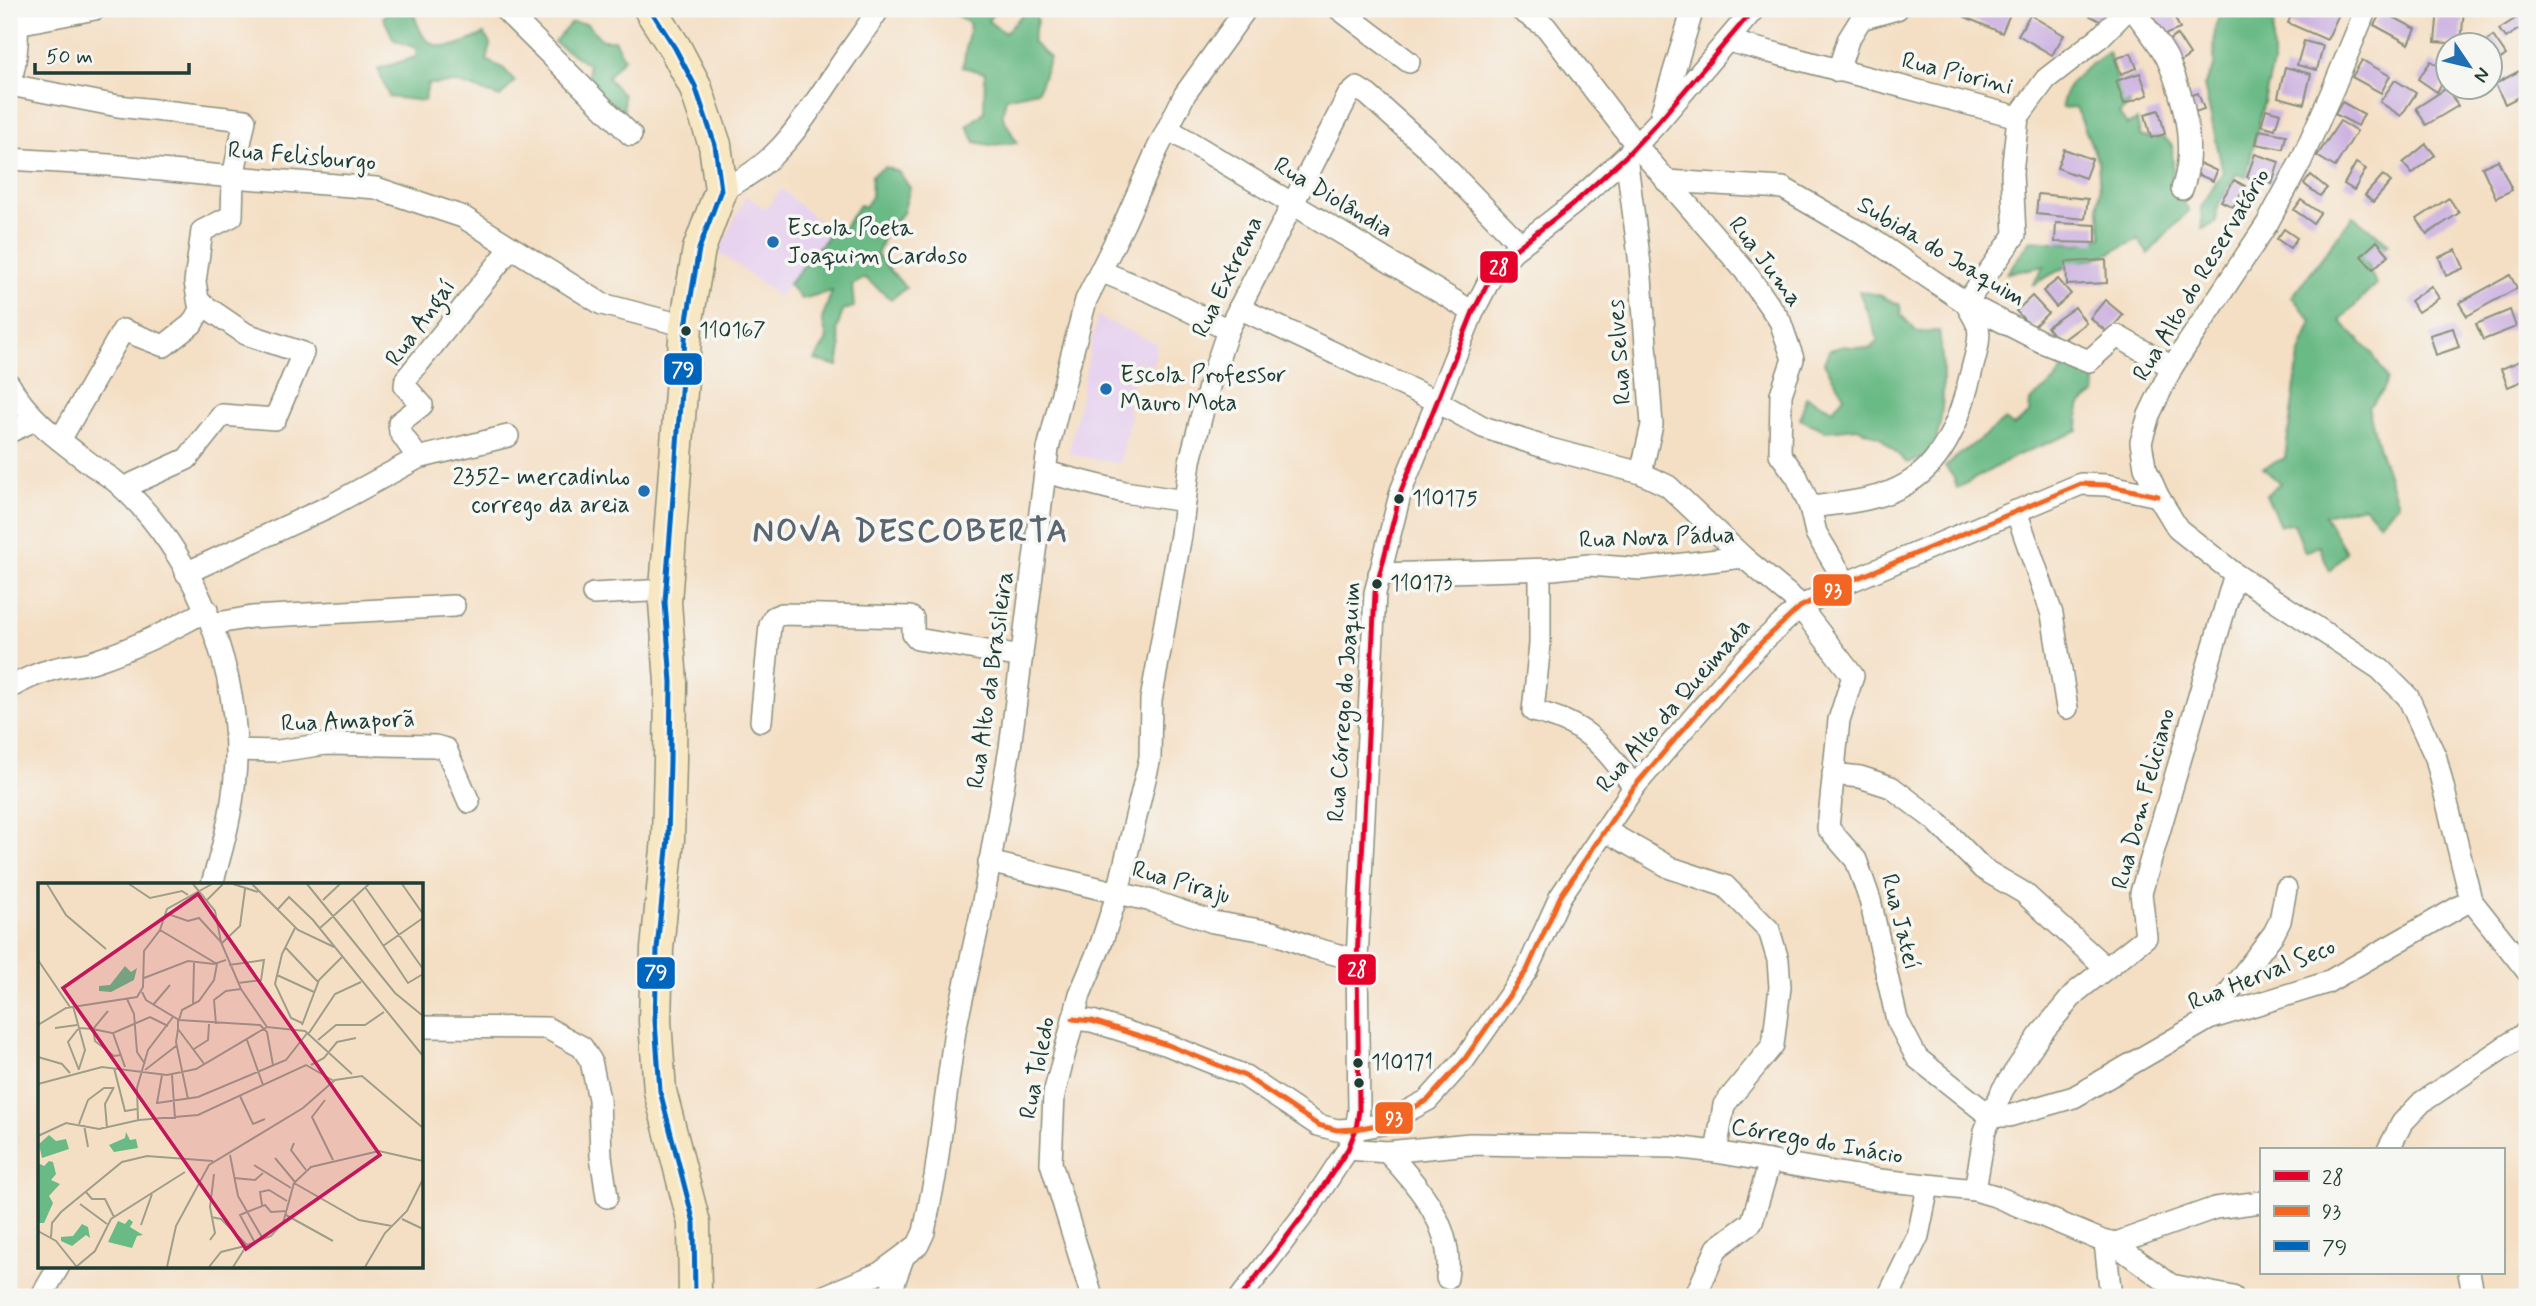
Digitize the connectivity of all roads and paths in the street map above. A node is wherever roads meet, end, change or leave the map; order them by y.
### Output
1 (95, 9) edge
2 (504, 9) edge
3 (650, 9) edge
4 (879, 9) edge
5 (1246, 9) edge
6 (1339, 9) edge
7 (1519, 9) edge
8 (1693, 9) edge
9 (1754, 9) edge
10 (1897, 9) edge
11 (2128, 9) edge
12 (2133, 9) edge
13 (2366, 9) edge
14 (17, 14) edge
15 (1728, 41) junction
16 (1409, 62) dead end
17 (1838, 71) junction
18 (9, 87) edge
19 (2018, 117) junction
20 (1658, 122) junction
21 (1168, 129) junction
22 (631, 135) dead end
23 (1631, 150) junction
24 (9, 159) edge
25 (233, 177) junction
26 (1666, 181) junction
27 (2182, 189) dead end
28 (721, 190) junction
29 (1293, 205) junction
30 (1521, 245) junction
31 (511, 248) junction
32 (1100, 271) junction
33 (199, 302) junction
34 (1966, 303) junction
35 (1239, 308) junction
36 (1473, 312) junction
37 (686, 326) junction
38 (1228, 330) junction
39 (2172, 367) junction
40 (9, 384) edge
41 (1436, 401) junction
42 (35, 420) junction
43 (9, 432) edge
44 (508, 436) dead end
45 (60, 440) junction
46 (418, 458) junction
47 (1045, 472) junction
48 (1641, 473) junction
49 (123, 488) junction
50 (2158, 496) junction
51 (1185, 501) junction
52 (1810, 507) junction
53 (2016, 511) junction
54 (1743, 557) junction
55 (1540, 570) junction
56 (186, 573) junction
57 (1379, 574) junction
58 (2235, 574) junction
59 (1846, 583) junction
60 (666, 590) junction
61 (593, 594) dead end
62 (454, 606) dead end
63 (1801, 606) junction
64 (209, 617) junction
65 (1022, 657) junction
66 (9, 688) edge
67 (2067, 708) dead end
68 (761, 721) dead end
69 (236, 750) junction
70 (1833, 774) junction
71 (1634, 787) junction
72 (468, 802) dead end
73 (1604, 830) junction
74 (989, 862) junction
75 (212, 883) edge
76 (2286, 889) dead end
77 (1118, 892) junction
78 (2471, 900) junction
79 (1357, 960) junction
80 (2105, 967) junction
81 (2527, 971) edge
82 (1073, 1019) junction
83 (2209, 1019) junction
84 (424, 1027) edge
85 (2527, 1032) edge
86 (1990, 1116) junction
87 (1356, 1129) junction
88 (2389, 1148) edge
89 (1348, 1150) junction
90 (1387, 1152) junction
91 (1716, 1152) junction
92 (1770, 1161) junction
93 (1928, 1186) junction
94 (1975, 1190) junction
95 (607, 1197) dead end
96 (2260, 1202) edge
97 (2109, 1241) junction
98 (903, 1258) junction
99 (58, 1268) edge
100 (2469, 1274) edge
101 (1447, 1278) dead end
102 (41, 1297) edge
103 (695, 1297) edge
104 (822, 1297) edge
105 (889, 1297) edge
106 (1092, 1297) edge
107 (1241, 1297) edge
108 (1695, 1297) edge
109 (1888, 1297) edge
110 (2111, 1297) edge
111 (2233, 1297) edge
112 (2474, 1297) edge

1 - 14 street
2 - 22 street
3 - 28 street
4 - 28 street
5 - 21 street, Rua Alto da Brasileira
6 - 16 street
7 - 23 street, Rua Juma
8 - 20 street
9 - 15 street, Rua Córrego do Joaquim
10 - 17 street
11 - 19 street
12 - 27 street
13 - 39 street, Rua Alto do Reservatório
14 - 18 street
15 - 17 street, Rua Piorini
15 - 20 street, Rua Córrego do Joaquim
17 - 19 street, Rua Piorini
18 - 25 street
19 - 34 street, Rua Piorini
20 - 23 street, Rua Córrego do Joaquim
21 - 29 street, Rua Diolândia
21 - 32 street, Rua Alto da Brasileira
23 - 26 street, Rua Juma
23 - 30 street, Rua Córrego do Joaquim
23 - 48 street, Rua Selves
24 - 25 street, Rua Felisburgo
25 - 31 street, Rua Felisburgo
25 - 33 street
26 - 34 street, Subida do Joaquim
26 - 52 street, Rua Juma
28 - 37 street
29 - 30 street, Rua Extrema
29 - 35 street, Rua Extrema
29 - 36 street, Rua Diolândia
30 - 36 street, Rua Córrego do Joaquim
31 - 37 street, Rua Felisburgo
31 - 46 street, Rua Angaí
32 - 38 street
32 - 47 street, Rua Alto da Brasileira
33 - 45 street
33 - 49 street
34 - 39 street, Subida do Joaquim
34 - 52 street
35 - 38 street, Rua Extrema
35 - 41 street
36 - 41 street, Rua Córrego do Joaquim
37 - 60 street
38 - 51 street, Rua Extrema
39 - 50 street, Rua Alto do Reservatório
40 - 42 street
41 - 48 street
41 - 57 street, Rua Córrego do Joaquim
42 - 43 street
42 - 45 street
44 - 46 street
45 - 49 street
46 - 56 street
47 - 51 street
47 - 65 street, Rua Alto da Brasileira
48 - 54 street
49 - 56 street
50 - 53 street, Rua Alto da Queimada
50 - 58 street, Rua Alto do Reservatório
51 - 77 street, Rua Extrema
52 - 59 street, Rua Juma
53 - 59 street, Rua Alto da Queimada
53 - 67 street
54 - 55 street, Rua Nova Pádua
54 - 63 street, Rua Nova Pádua
55 - 57 street, Rua Nova Pádua
55 - 71 street
56 - 64 street
57 - 79 street, Rua Córrego do Joaquim
58 - 78 street, Rua Alto do Reservatório
58 - 80 street, Rua Dom Feliciano
59 - 63 street, Rua Alto da Queimada
60 - 61 street
60 - 103 street
62 - 64 street
63 - 70 street, Rua Jateí
63 - 71 street, Rua Alto da Queimada
64 - 66 street
64 - 69 street
65 - 68 street
65 - 74 street, Rua Alto da Brasileira
69 - 72 street, Rua Amaporã
69 - 75 street
70 - 80 street
70 - 86 street, Rua Jateí
71 - 73 street, Rua Alto da Queimada
73 - 87 street, Rua Alto da Queimada
73 - 91 street
74 - 77 street, Rua Piraju
74 - 98 street, Rua Alto da Brasileira
76 - 83 street
77 - 79 street, Rua Piraju
77 - 82 street, Rua Toledo
78 - 81 street, Rua Alto do Reservatório
78 - 83 street, Rua Herval Seco
79 - 87 street, Rua Córrego do Joaquim
80 - 86 street, Rua Dom Feliciano
82 - 87 street
82 - 106 street, Rua Toledo
83 - 86 street, Rua Herval Seco
84 - 95 street
85 - 88 street
86 - 94 street, Rua Dom Feliciano
87 - 89 street, Rua Córrego do Joaquim
89 - 90 street, Córrego do Inácio
89 - 107 street, Rua Córrego do Joaquim
90 - 91 street, Córrego do Inácio
90 - 101 street
91 - 92 street, Córrego do Inácio
92 - 93 street, Córrego do Inácio
92 - 108 street
93 - 94 street, Córrego do Inácio
93 - 109 street
94 - 97 street, Córrego do Inácio
96 - 97 street
97 - 110 street
97 - 111 street, Córrego do Inácio
98 - 104 street, Rua Alto da Brasileira
98 - 105 street
99 - 102 street
100 - 112 street

